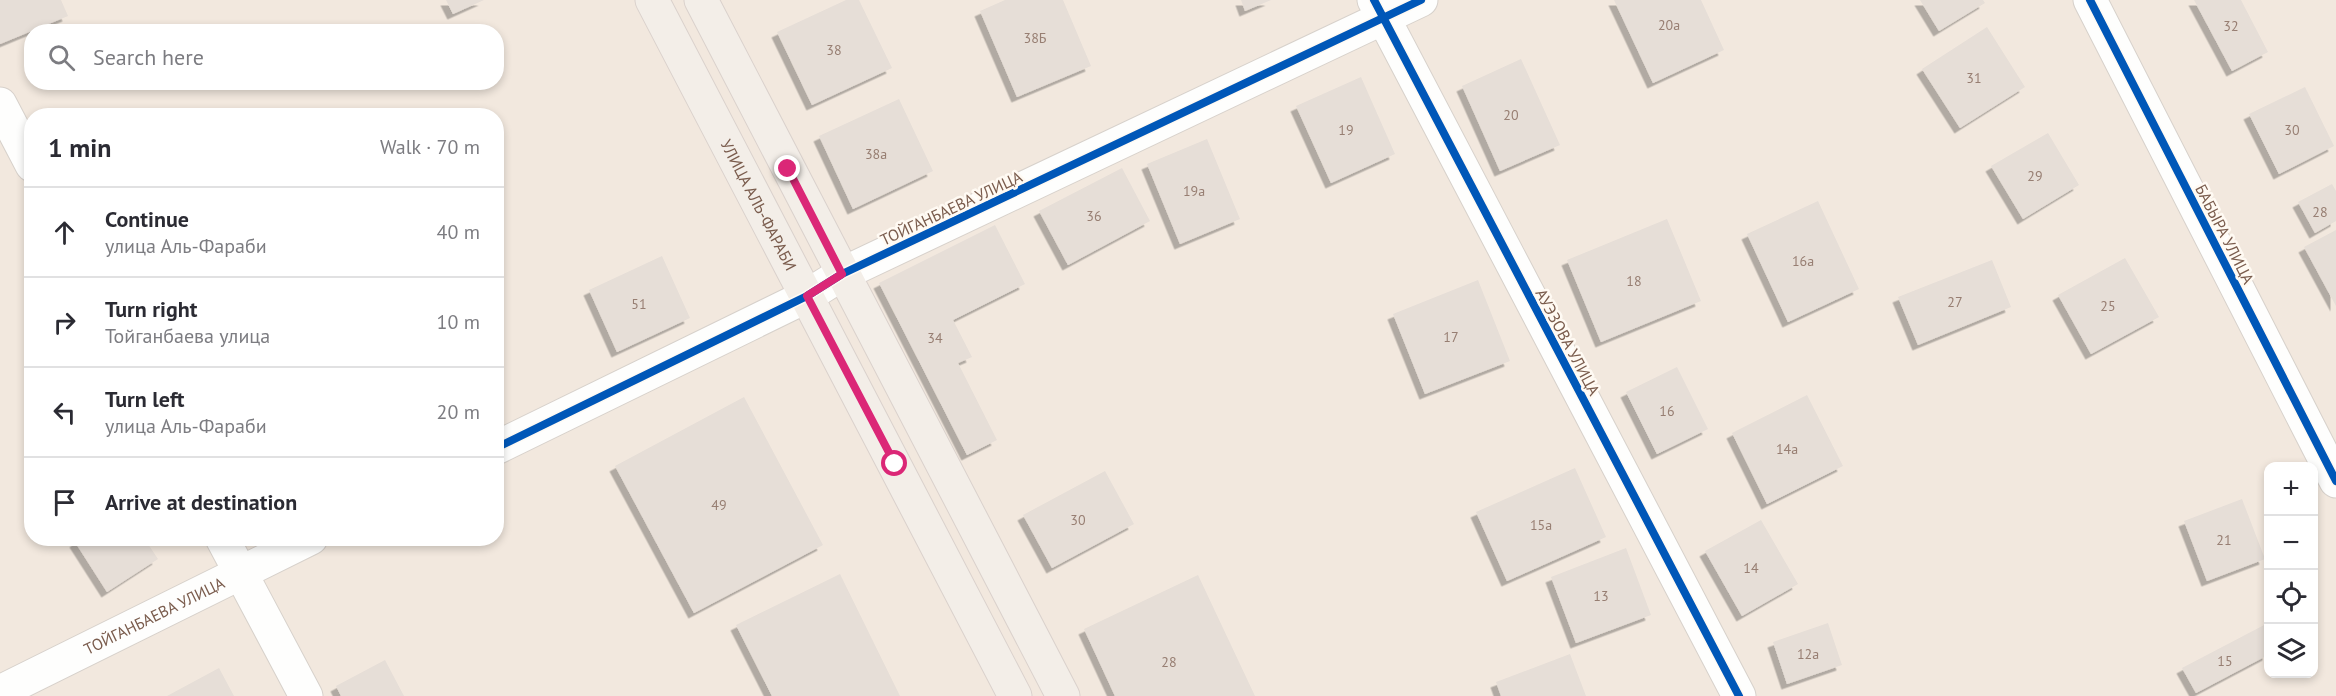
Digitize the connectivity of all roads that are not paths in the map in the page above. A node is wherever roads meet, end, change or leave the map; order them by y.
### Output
1 (652, 0) edge
2 (701, 0) edge
3 (1421, 0) edge
4 (2090, 0) edge
5 (1378, 9) edge
6 (0, 104) edge
7 (24, 150) edge
8 (842, 274) junction
9 (807, 296) junction
10 (504, 444) edge
11 (2336, 481) edge
12 (226, 546) edge
13 (294, 546) edge
14 (240, 573) junction
15 (0, 692) edge
16 (306, 696) edge
17 (1015, 696) edge
18 (1063, 696) edge
19 (1739, 696) edge

1 - 9 main road, УЛИЦА АЛЬ-ФАРАБИ
2 - 8 main road
3 - 5 street, ТОЙГАНБАЕВА УЛИЦА
4 - 11 street, БАБЫРА УЛИЦА
5 - 8 street, ТОЙГАНБАЕВА УЛИЦА
5 - 19 street, АУЭЗОВА УЛИЦА
6 - 7 street
8 - 9 street, ТОЙГАНБАЕВА УЛИЦА
8 - 18 main road
9 - 10 street, ТОЙГАНБАЕВА УЛИЦА
9 - 17 main road, УЛИЦА АЛЬ-ФАРАБИ
12 - 14 street
13 - 14 street, ТОЙГАНБАЕВА УЛИЦА
14 - 15 street, ТОЙГАНБАЕВА УЛИЦА
14 - 16 street

